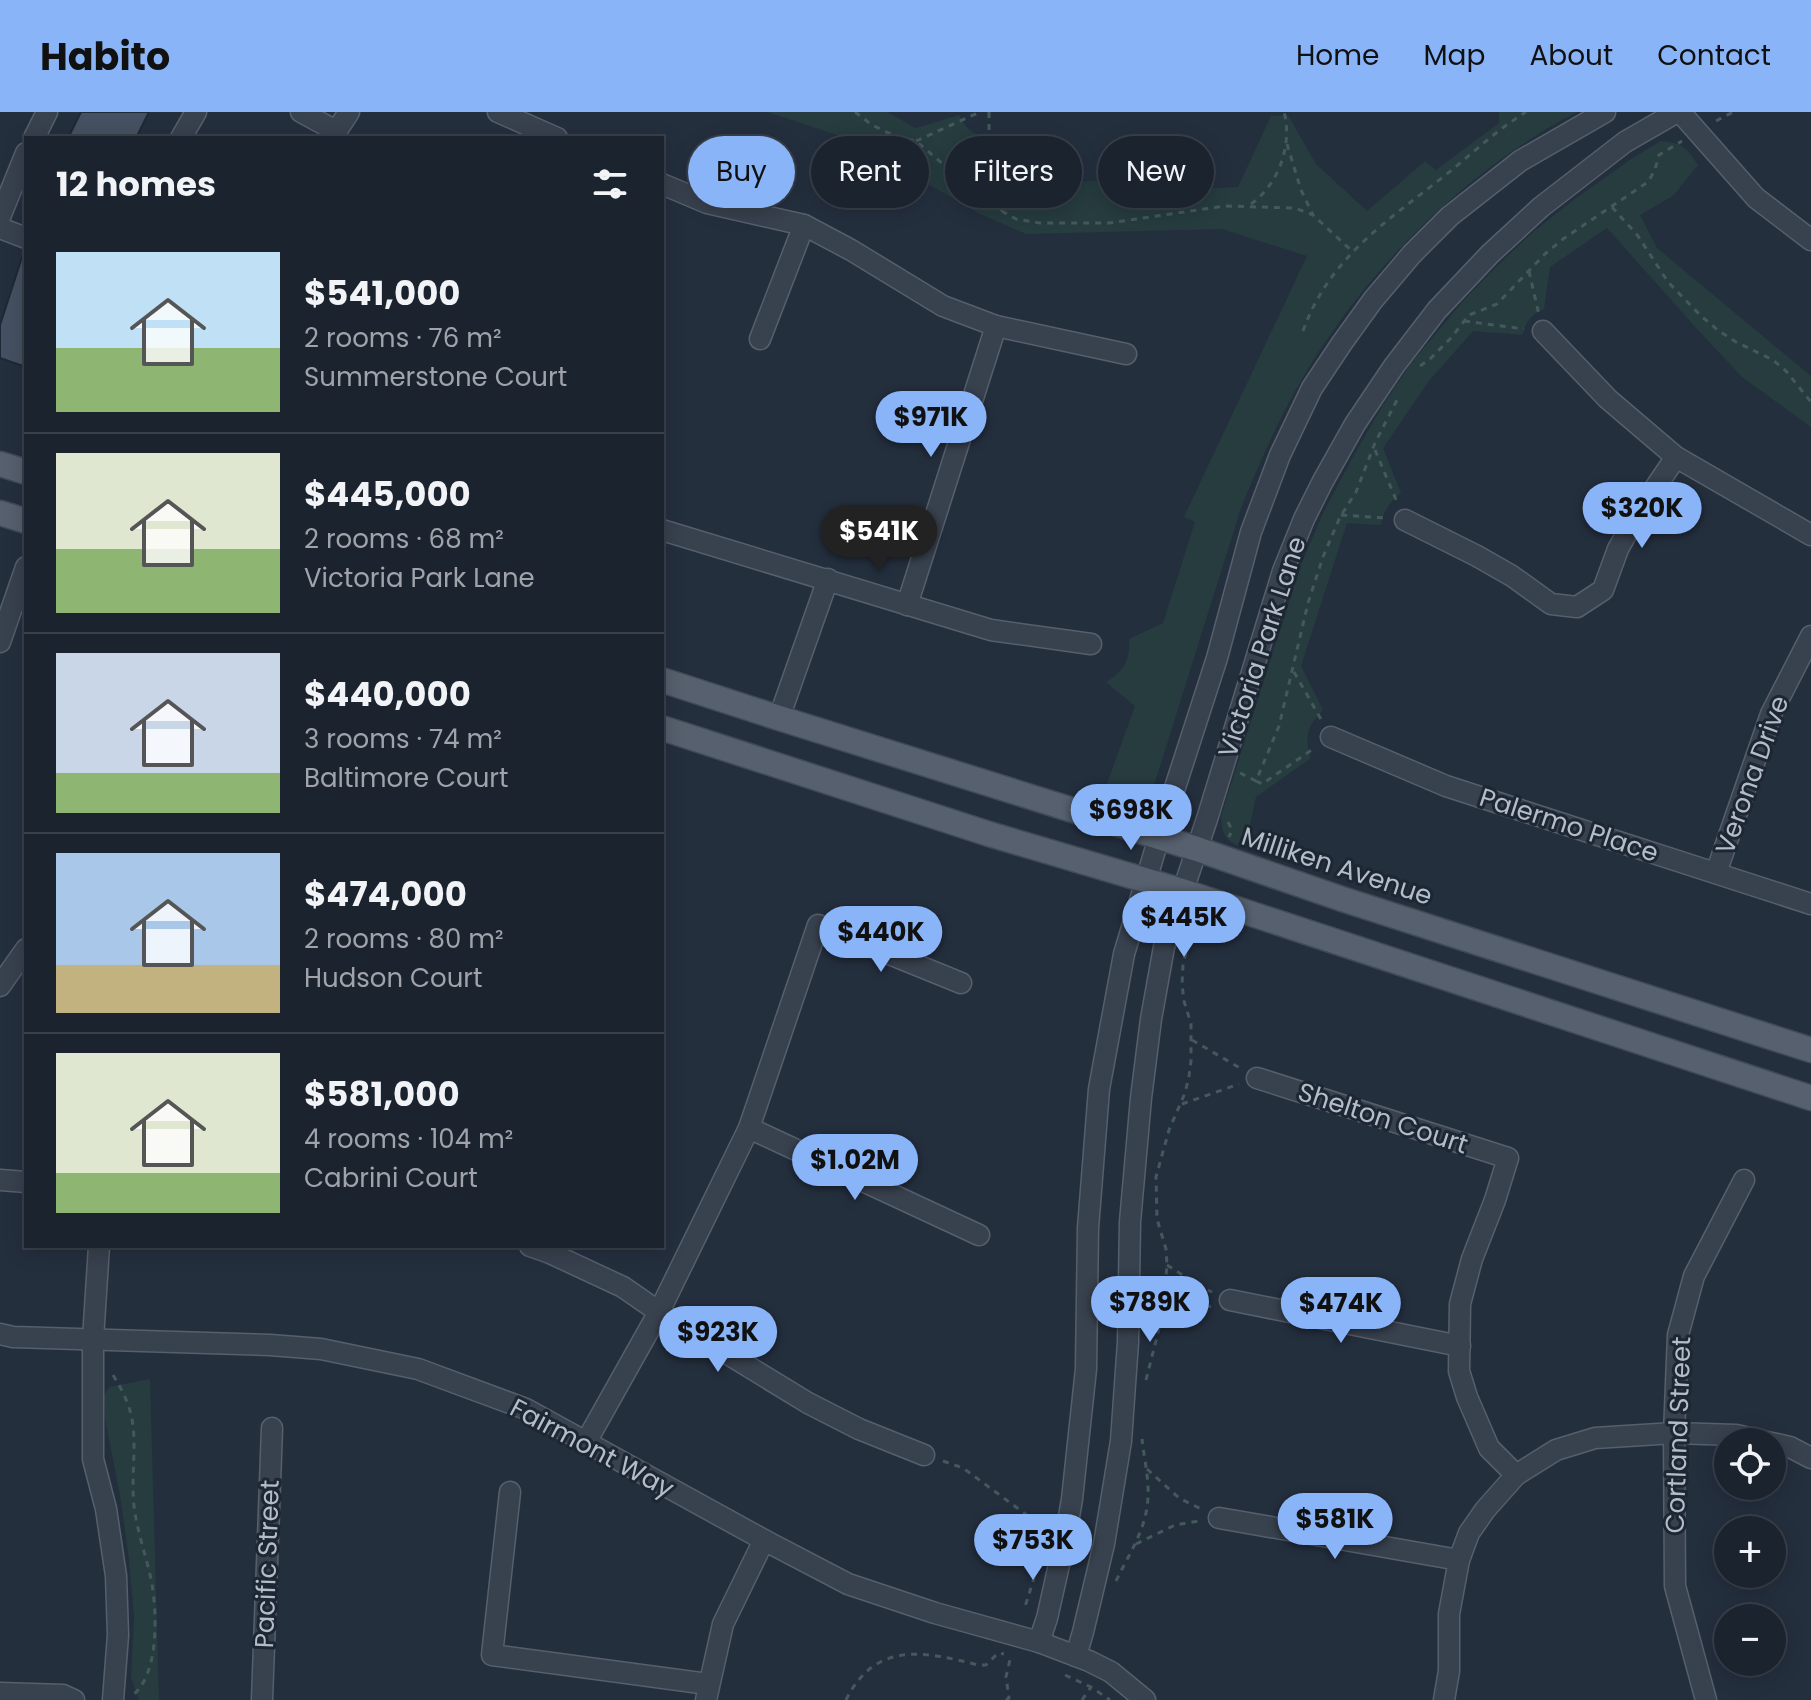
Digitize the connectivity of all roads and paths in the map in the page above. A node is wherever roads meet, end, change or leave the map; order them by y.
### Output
1 (47, 112) edge
2 (196, 112) edge
3 (301, 112) edge
4 (349, 112) edge
5 (498, 112) edge
6 (855, 112) edge
7 (980, 112) edge
8 (989, 112) edge
9 (1284, 112) edge
10 (1526, 112) edge
11 (1605, 112) edge
12 (1678, 112) edge
13 (1733, 112) edge
14 (1698, 132) junction
15 (334, 135) edge
16 (35, 136) edge
17 (182, 136) edge
18 (552, 136) edge
19 (897, 136) edge
20 (927, 136) edge
21 (1287, 144) junction
22 (929, 152) edge
23 (24, 162) edge
24 (664, 185) edge
25 (18, 190) edge
26 (1248, 206) junction
27 (1612, 207) junction
28 (1001, 211) junction
29 (1313, 215) junction
30 (0, 217) edge
31 (804, 225) junction
32 (0, 228) edge
33 (24, 237) edge
34 (1811, 240) edge
35 (1353, 252) junction
36 (1529, 271) junction
37 (1464, 321) junction
38 (996, 326) junction
39 (1303, 331) dead end
40 (1543, 331) junction
41 (760, 339) dead end
42 (1126, 354) dead end
43 (1418, 367) dead end
44 (1401, 393) dead end
45 (1811, 402) edge
46 (1374, 448) junction
47 (1676, 457) junction
48 (0, 464) edge
49 (24, 471) edge
50 (0, 513) edge
51 (1341, 515) junction
52 (24, 520) edge
53 (1405, 520) junction
54 (664, 531) edge
55 (1811, 535) edge
56 (24, 573) edge
57 (828, 579) junction
58 (907, 605) junction
59 (1811, 636) edge
60 (0, 642) edge
61 (1091, 644) dead end
62 (1293, 671) junction
63 (664, 681) edge
64 (779, 718) junction
65 (664, 729) edge
66 (1331, 737) junction
67 (1256, 781) junction
68 (1236, 784) dead end
69 (1227, 820) dead end
70 (1159, 837) junction
71 (1197, 849) junction
72 (1223, 858) junction
73 (1716, 873) junction
74 (1146, 880) junction
75 (1182, 891) junction
76 (1209, 899) junction
77 (1811, 904) edge
78 (24, 952) edge
79 (961, 983) dead end
80 (0, 986) edge
81 (1191, 1039) junction
82 (1811, 1050) edge
83 (1257, 1078) junction
84 (1811, 1098) edge
85 (1180, 1105) junction
86 (749, 1128) junction
87 (0, 1180) edge
88 (1744, 1180) dead end
89 (24, 1182) edge
90 (979, 1235) dead end
91 (99, 1248) edge
92 (536, 1248) edge
93 (1167, 1265) junction
94 (1230, 1300) junction
95 (659, 1312) junction
96 (1162, 1320) junction
97 (0, 1334) edge
98 (93, 1339) junction
99 (1460, 1346) junction
100 (112, 1372) dead end
101 (1146, 1383) dead end
102 (1141, 1427) dead end
103 (272, 1428) dead end
104 (1674, 1433) junction
105 (1714, 1434) edge
106 (586, 1442) junction
107 (1786, 1446) edge
108 (924, 1455) joint
109 (1811, 1458) edge
110 (1146, 1467) junction
111 (1516, 1475) junction
112 (510, 1492) dead end
113 (1219, 1518) junction
114 (764, 1540) junction
115 (1135, 1545) junction
116 (1459, 1560) junction
117 (1113, 1589) dead end
118 (1024, 1610) dead end
119 (1039, 1642) junction
120 (1076, 1656) junction
121 (1057, 1671) dead end
122 (1091, 1687) junction
123 (707, 1692) edge
124 (0, 1693) edge
125 (1009, 1699) edge
126 (74, 1700) edge
127 (113, 1700) edge
128 (127, 1700) edge
129 (262, 1700) edge
130 (846, 1700) edge
131 (1082, 1700) edge
132 (1110, 1700) edge
133 (1145, 1700) edge
134 (1444, 1700) edge
135 (1706, 1700) edge

1 - 16 street
2 - 17 street
3 - 15 street
4 - 15 street
5 - 18 street
6 - 19 path
7 - 20 path
8 - 28 path
9 - 21 path
10 - 35 path
11 - 70 street, Victoria Park Lane
12 - 14 street
12 - 71 street, Victoria Park Lane
13 - 14 path
14 - 27 path
14 - 34 street
21 - 26 path
21 - 29 path
22 - 28 path
23 - 25 street
24 - 31 street
25 - 30 street
26 - 28 path
26 - 29 path
27 - 36 path
27 - 45 path
29 - 35 path
31 - 38 street
31 - 41 street
32 - 33 street
35 - 39 path
36 - 37 path
36 - 40 path
37 - 40 path
37 - 43 path
38 - 42 street
38 - 58 street
40 - 47 street
44 - 46 path
46 - 51 path
46 - 53 path
47 - 53 street
47 - 55 street
48 - 49 main road
50 - 52 main road
51 - 53 path
51 - 62 path
54 - 57 street
56 - 60 street
57 - 58 street
57 - 64 street
58 - 61 street
59 - 73 street, Verona Drive
62 - 66 path
62 - 67 path
63 - 64 main road, Milliken Avenue
64 - 70 main road, Milliken Avenue
65 - 74 main road
66 - 67 path
66 - 73 street, Palermo Place
67 - 68 path
69 - 72 path
70 - 71 main road, Milliken Avenue
70 - 74 street, Victoria Park Lane
71 - 72 main road, Milliken Avenue
71 - 75 street, Victoria Park Lane
72 - 82 main road, Milliken Avenue
73 - 77 street, Palermo Place
74 - 75 main road
74 - 119 street, Victoria Park Lane
75 - 76 main road
75 - 120 street, Victoria Park Lane
76 - 81 path
76 - 84 main road
78 - 80 street
79 - 86 street
81 - 83 path
81 - 85 path
83 - 85 path
83 - 99 street, Shelton Court
85 - 93 path
86 - 90 street
86 - 95 street
87 - 89 street
88 - 104 street, Cortland Street
91 - 98 street
92 - 95 street
93 - 94 path
93 - 96 path
94 - 96 path
94 - 99 street
95 - 106 street
95 - 108 street
96 - 101 path
97 - 98 street, Fairmont Way
98 - 106 street, Fairmont Way
98 - 127 street
99 - 111 street
100 - 128 path
102 - 110 path
103 - 129 street, Pacific Street
104 - 105 street
104 - 111 street
104 - 135 street, Cortland Street
106 - 114 street, Fairmont Way
107 - 109 street
108 - 118 path
110 - 113 path
110 - 115 path
111 - 116 street
112 - 123 street
113 - 115 path
113 - 116 street
114 - 119 street, Fairmont Way
114 - 123 street
115 - 117 path
116 - 134 street
119 - 120 street, Fairmont Way
120 - 133 street, Fairmont Way
121 - 122 path
122 - 131 path
122 - 132 path
124 - 126 street
125 - 130 path

